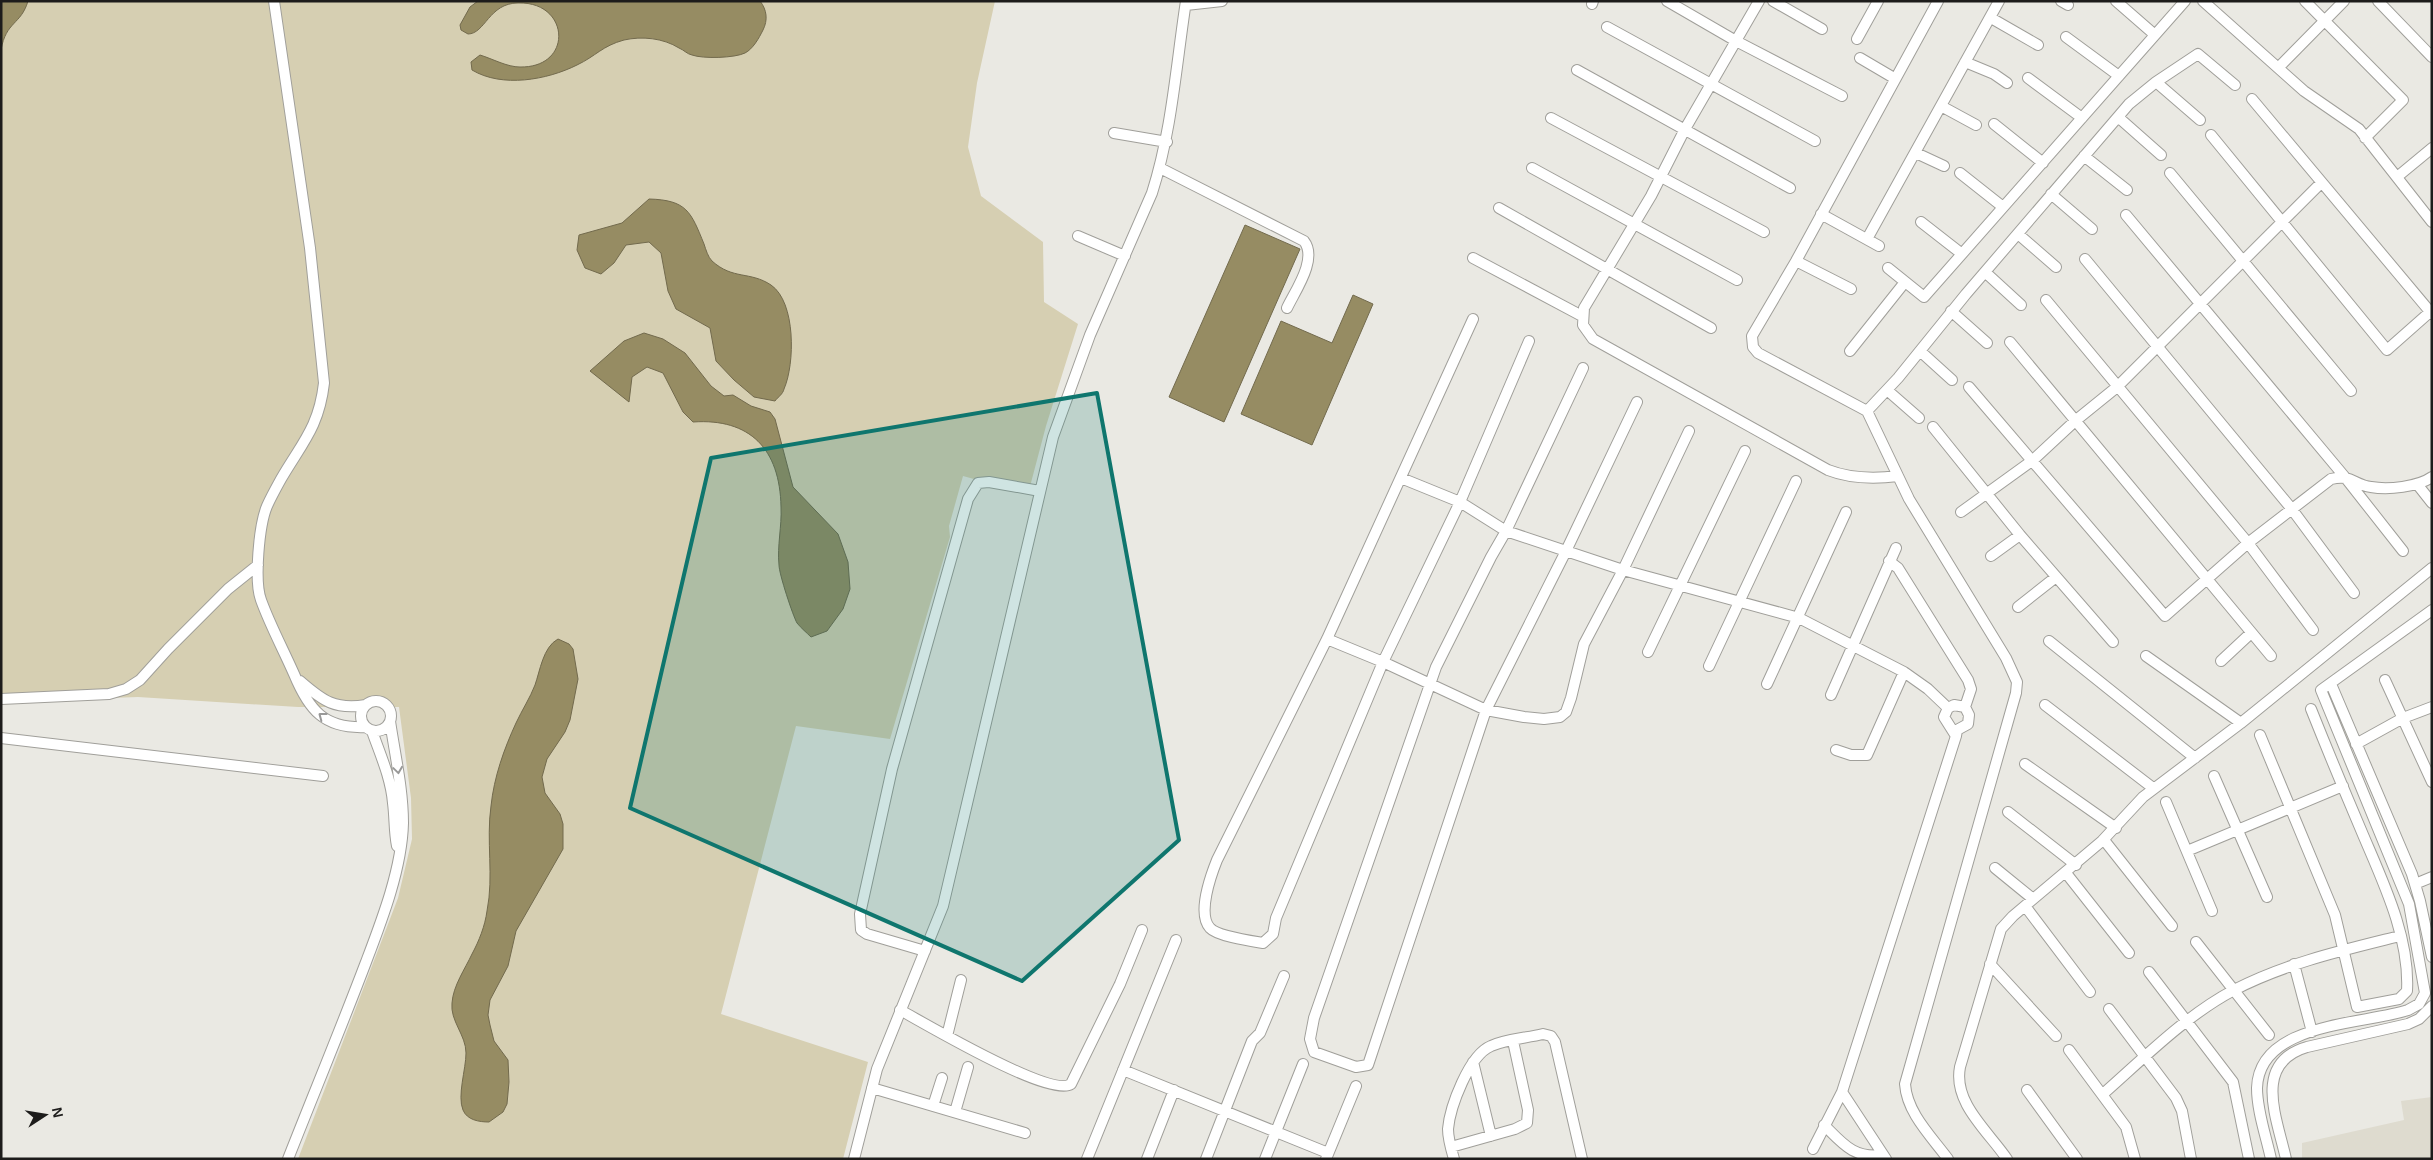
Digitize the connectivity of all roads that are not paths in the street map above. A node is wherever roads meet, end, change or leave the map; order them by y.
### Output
1 (274, 1) edge
2 (1222, 1) edge
3 (1667, 1) edge
4 (1759, 1) edge
5 (1774, 1) edge
6 (1878, 1) edge
7 (1938, 1) edge
8 (1999, 1) edge
9 (2116, 1) edge
10 (2185, 1) edge
11 (2203, 1) edge
12 (2305, 1) edge
13 (2344, 1) edge
14 (2378, 1) edge
15 (1186, 3) edge
16 (1990, 18) junction
17 (2325, 21) junction
18 (1607, 27) dead end
19 (1822, 29) dead end
20 (2155, 35) junction
21 (2066, 37) dead end
22 (1736, 40) junction
23 (1857, 40) dead end
24 (2038, 45) dead end
25 (2432, 57) edge
26 (1860, 58) dead end
27 (1965, 62) junction
28 (2278, 68) junction
29 (1578, 70) dead end
30 (2118, 76) junction
31 (1894, 78) junction
32 (2028, 78) dead end
33 (2156, 82) junction
34 (1710, 83) junction
35 (2007, 83) dead end
36 (2235, 85) dead end
37 (1842, 96) dead end
38 (2252, 99) dead end
39 (1941, 106) junction
40 (2118, 117) junction
41 (1551, 118) dead end
42 (2082, 118) junction
43 (2200, 120) dead end
44 (1994, 124) dead end
45 (1976, 125) dead end
46 (1684, 129) junction
47 (1114, 133) dead end
48 (2211, 135) dead end
49 (2365, 138) junction
50 (1167, 142) junction
51 (1815, 142) dead end
52 (2432, 148) edge
53 (1916, 153) junction
54 (2160, 155) dead end
55 (2084, 156) junction
56 (2042, 162) junction
57 (1944, 166) dead end
58 (1160, 168) junction
59 (1532, 168) dead end
60 (1960, 173) dead end
61 (2170, 173) dead end
62 (2397, 177) junction
63 (1662, 178) junction
64 (2321, 183) junction
65 (1790, 188) dead end
66 (2128, 190) dead end
67 (2051, 194) junction
68 (2003, 207) junction
69 (1499, 208) dead end
70 (1821, 214) junction
71 (2126, 215) dead end
72 (1921, 222) dead end
73 (2282, 222) junction
74 (2432, 222) edge
75 (1635, 223) junction
76 (2092, 229) dead end
77 (1764, 232) dead end
78 (2018, 234) junction
79 (1078, 236) dead end
80 (1867, 239) junction
81 (1879, 246) dead end
82 (1962, 254) junction
83 (1125, 256) junction
84 (1473, 258) dead end
85 (2085, 259) dead end
86 (1796, 261) junction
87 (2242, 261) junction
88 (1607, 267) junction
89 (2056, 267) dead end
90 (1888, 268) dead end
91 (1985, 272) junction
92 (1737, 280) dead end
93 (1905, 282) junction
94 (1851, 289) dead end
95 (2046, 300) dead end
96 (2200, 304) junction
97 (2021, 305) dead end
98 (1287, 308) dead end
99 (1952, 311) junction
100 (2431, 313) edge
101 (1582, 316) junction
102 (1473, 319) dead end
103 (1711, 328) dead end
104 (1529, 341) dead end
105 (2010, 342) dead end
106 (1987, 343) dead end
107 (2158, 346) junction
108 (1850, 351) dead end
109 (1920, 351) junction
110 (1582, 368) dead end
111 (1952, 380) dead end
112 (1969, 387) dead end
113 (2117, 388) junction
114 (1887, 390) junction
115 (2351, 391) dead end
116 (1637, 402) dead end
117 (1867, 411) junction
118 (1919, 418) dead end
119 (2075, 421) junction
120 (1933, 427) dead end
121 (1690, 431) dead end
122 (1745, 451) dead end
123 (2033, 460) junction
124 (1898, 476) junction
125 (2344, 476) junction
126 (2432, 477) edge
127 (1401, 478) junction
128 (1796, 481) dead end
129 (2416, 484) junction
130 (1040, 491) junction
131 (1987, 494) junction
132 (1460, 502) junction
133 (2432, 502) edge
134 (2291, 508) junction
135 (1846, 512) dead end
136 (1961, 512) dead end
137 (1506, 531) junction
138 (2020, 535) junction
139 (2248, 543) junction
140 (1896, 548) dead end
141 (1566, 551) junction
142 (2403, 551) dead end
143 (1991, 556) dead end
144 (1890, 561) junction
145 (258, 565) junction
146 (2432, 568) edge
147 (1623, 570) junction
148 (2056, 578) junction
149 (2206, 579) junction
150 (1682, 585) junction
151 (2354, 593) dead end
152 (1741, 600) junction
153 (2018, 607) dead end
154 (2432, 610) edge
155 (1799, 618) junction
156 (2313, 630) dead end
157 (2251, 633) junction
158 (1327, 639) junction
159 (2049, 641) dead end
160 (2113, 642) dead end
161 (1852, 644) junction
162 (1648, 652) dead end
163 (2146, 656) dead end
164 (2271, 656) dead end
165 (2221, 661) dead end
166 (1383, 662) junction
167 (1709, 666) dead end
168 (1904, 672) junction
169 (295, 677) junction
170 (2385, 680) dead end
171 (1767, 684) dead end
172 (2331, 684) junction
173 (1431, 685) junction
174 (1831, 695) dead end
175 (1, 699) edge
176 (366, 705) junction
177 (2045, 705) dead end
178 (1965, 707) junction
179 (2432, 707) edge
180 (1948, 708) junction
181 (2311, 709) dead end
182 (1486, 710) junction
183 (2403, 718) junction
184 (390, 722) junction
185 (2241, 723) junction
186 (369, 729) junction
187 (2260, 735) dead end
188 (1956, 736) junction
189 (1, 738) edge
190 (2356, 744) junction
191 (1836, 750) dead end
192 (2195, 758) junction
193 (2025, 764) dead end
194 (323, 776) dead end
195 (2214, 776) dead end
196 (2432, 782) edge
197 (2343, 786) junction
198 (2154, 788) junction
199 (2166, 802) dead end
200 (2291, 808) junction
201 (2008, 812) dead end
202 (2116, 828) junction
203 (2238, 830) junction
204 (2104, 840) junction
205 (398, 852) junction
206 (2187, 852) junction
207 (2076, 865) junction
208 (1995, 868) dead end
209 (2066, 873) junction
210 (2432, 877) edge
211 (2415, 884) junction
212 (2267, 898) dead end
213 (2029, 903) junction
214 (2212, 911) dead end
215 (2172, 926) dead end
216 (1142, 930) dead end
217 (2400, 936) junction
218 (1176, 940) dead end
219 (2196, 942) dead end
220 (2344, 950) junction
221 (925, 951) junction
222 (2128, 953) dead end
223 (2432, 957) edge
224 (1990, 964) junction
225 (2294, 964) junction
226 (2149, 972) dead end
227 (1284, 976) dead end
228 (961, 980) dead end
229 (2234, 990) junction
230 (2090, 992) dead end
231 (2432, 1006) edge
232 (2109, 1008) dead end
233 (900, 1010) junction
234 (2185, 1022) junction
235 (2312, 1032) junction
236 (2269, 1035) dead end
237 (948, 1036) junction
238 (2056, 1036) dead end
239 (1513, 1041) junction
240 (2068, 1050) dead end
241 (2145, 1057) junction
242 (1473, 1062) junction
243 (1303, 1064) dead end
244 (968, 1067) dead end
245 (1123, 1070) junction
246 (942, 1078) dead end
247 (1356, 1086) dead end
248 (872, 1088) junction
249 (1174, 1090) junction
250 (2027, 1090) dead end
251 (1842, 1092) junction
252 (2103, 1094) junction
253 (933, 1106) junction
254 (1224, 1111) junction
255 (955, 1112) junction
256 (1824, 1125) junction
257 (1276, 1132) junction
258 (1025, 1133) dead end
259 (1491, 1136) junction
260 (1451, 1147) junction
261 (1813, 1150) dead end
262 (1327, 1156) edge
263 (1884, 1157) edge
264 (288, 1159) edge
265 (854, 1159) edge
266 (1087, 1159) edge
267 (1147, 1159) edge
268 (1206, 1159) edge
269 (1265, 1159) edge
270 (1454, 1159) edge
271 (1582, 1159) edge
272 (1948, 1159) edge
273 (2007, 1159) edge
274 (2077, 1159) edge
275 (2135, 1159) edge
276 (2191, 1159) edge
277 (2249, 1159) edge
278 (2271, 1159) edge
279 (2286, 1159) edge

1 - 145 street
2 - 15 street
3 - 22 street
4 - 22 street
5 - 19 street
6 - 23 street
7 - 31 street
8 - 16 street
9 - 20 street
10 - 20 street
11 - 28 street
12 - 17 street
13 - 17 street
14 - 25 street
15 - 50 street
16 - 24 street
16 - 27 street
17 - 28 street
17 - 49 street
18 - 34 street
20 - 30 street
21 - 30 street
22 - 34 street
22 - 37 street
26 - 31 street
27 - 35 street
27 - 39 street
28 - 49 street
29 - 46 street
30 - 42 street
31 - 70 street
32 - 42 street
33 - 36 street
33 - 40 street
33 - 43 street
34 - 46 street
34 - 51 street
38 - 64 street
39 - 45 street
39 - 53 street
40 - 54 street
40 - 55 street
41 - 63 street
42 - 56 street
44 - 56 street
46 - 63 street
46 - 65 street
47 - 50 street
48 - 73 street
49 - 62 street
50 - 58 street
52 - 62 street
53 - 57 street
53 - 80 street
55 - 66 street
55 - 67 street
56 - 68 street
58 - 83 street
58 - 98 street
59 - 75 street
60 - 68 street
61 - 87 street
62 - 74 street
63 - 75 street
63 - 77 street
64 - 73 street
64 - 100 street
67 - 76 street
67 - 78 street
68 - 82 street
69 - 88 street
70 - 80 street
70 - 86 street
71 - 96 street
72 - 82 street
73 - 87 street
73 - 100 street
75 - 88 street
75 - 92 street
78 - 89 street
78 - 91 street
79 - 83 street
80 - 81 street
82 - 93 street
83 - 130 street
84 - 101 street
85 - 107 street
86 - 94 street
86 - 117 street
87 - 96 street
87 - 115 street
88 - 101 street
88 - 103 street
90 - 93 street
91 - 97 street
91 - 99 street
93 - 108 street
95 - 113 street
96 - 107 street
96 - 125 street
99 - 106 street
99 - 109 street
101 - 124 street
102 - 127 street
104 - 132 street
105 - 119 street
107 - 113 street
107 - 134 street
109 - 111 street
109 - 114 street
110 - 137 street
112 - 123 street
113 - 119 street
113 - 139 street
114 - 117 street
114 - 118 street
116 - 141 street
117 - 124 street
119 - 123 street
119 - 149 street
120 - 131 street
121 - 147 street
122 - 150 street
123 - 131 street
123 - 149 street
124 - 272 street
125 - 129 street
125 - 134 street
125 - 142 street
126 - 129 street
127 - 132 street
127 - 158 street
128 - 152 street
129 - 133 street
130 - 221 street
130 - 221 street
131 - 136 street
131 - 138 street
132 - 137 street
132 - 166 street
134 - 139 street
134 - 151 street
135 - 155 street
137 - 141 street
137 - 173 street
138 - 143 street
138 - 148 street
139 - 149 street
139 - 156 street
140 - 144 street
141 - 147 street
141 - 182 street
144 - 161 street
144 - 178 street
145 - 169 street
145 - 175 street
146 - 185 street
147 - 150 street
147 - 182 street
148 - 153 street
148 - 160 street
149 - 157 street
150 - 152 street
150 - 162 street
152 - 155 street
152 - 167 street
154 - 172 street
155 - 161 street
155 - 171 street
157 - 164 street
157 - 165 street
158 - 166 street
158 - 166 street
159 - 192 street
161 - 168 street
161 - 174 street
163 - 185 street
166 - 173 street
168 - 180 street
168 - 191 street
169 - 176 street
186 -> 169 street
170 - 183 street
172 - 190 street
172 - 235 street
173 - 182 street
173 - 182 street
176 - 184 street
176 - 186 street
177 - 198 street
178 - 180 street
178 - 188 street
179 - 183 street
180 - 188 street
181 - 197 street
183 - 190 street
183 - 196 street
184 - 186 street
184 -> 205 street
185 - 192 street
186 - 205 street
187 - 200 street
188 - 251 street
189 - 194 street
190 - 211 street
192 - 198 street
193 - 202 street
195 - 203 street
197 - 200 street
197 - 217 street
198 - 202 street
199 - 206 street
200 - 203 street
200 - 220 street
201 - 207 street
202 - 204 street
203 - 206 street
203 - 212 street
204 - 207 street
204 - 215 street
205 - 264 street
206 - 214 street
207 - 209 street
208 - 213 street
209 - 213 street
209 - 222 street
210 - 211 street
211 - 223 street
213 - 224 street
213 - 230 street
216 - 237 street
217 - 220 street
217 - 220 street
218 - 245 street
219 - 229 street
220 - 225 street
221 - 233 street
224 - 238 street
224 - 273 street
225 - 229 street
225 - 235 street
226 - 234 street
227 - 254 street
228 - 237 street
229 - 234 street
229 - 236 street
231 - 279 street
232 - 241 street
233 - 237 street
233 - 248 street
234 - 241 street
234 - 277 street
235 - 278 street
239 - 242 street
239 - 259 street
239 - 271 street
240 - 252 street
241 - 252 street
241 - 276 street
242 - 259 street
242 - 260 street
243 - 257 street
244 - 255 street
245 - 249 street
245 - 266 street
246 - 253 street
247 - 262 street
248 - 253 street
248 - 265 street
249 - 254 street
249 - 267 street
250 - 274 street
251 - 256 street
251 - 263 street
252 - 275 street
253 - 255 street
254 - 257 street
254 - 268 street
255 - 258 street
256 - 261 street
256 - 263 street
257 - 262 street
257 - 269 street
259 - 260 street
260 - 270 street

